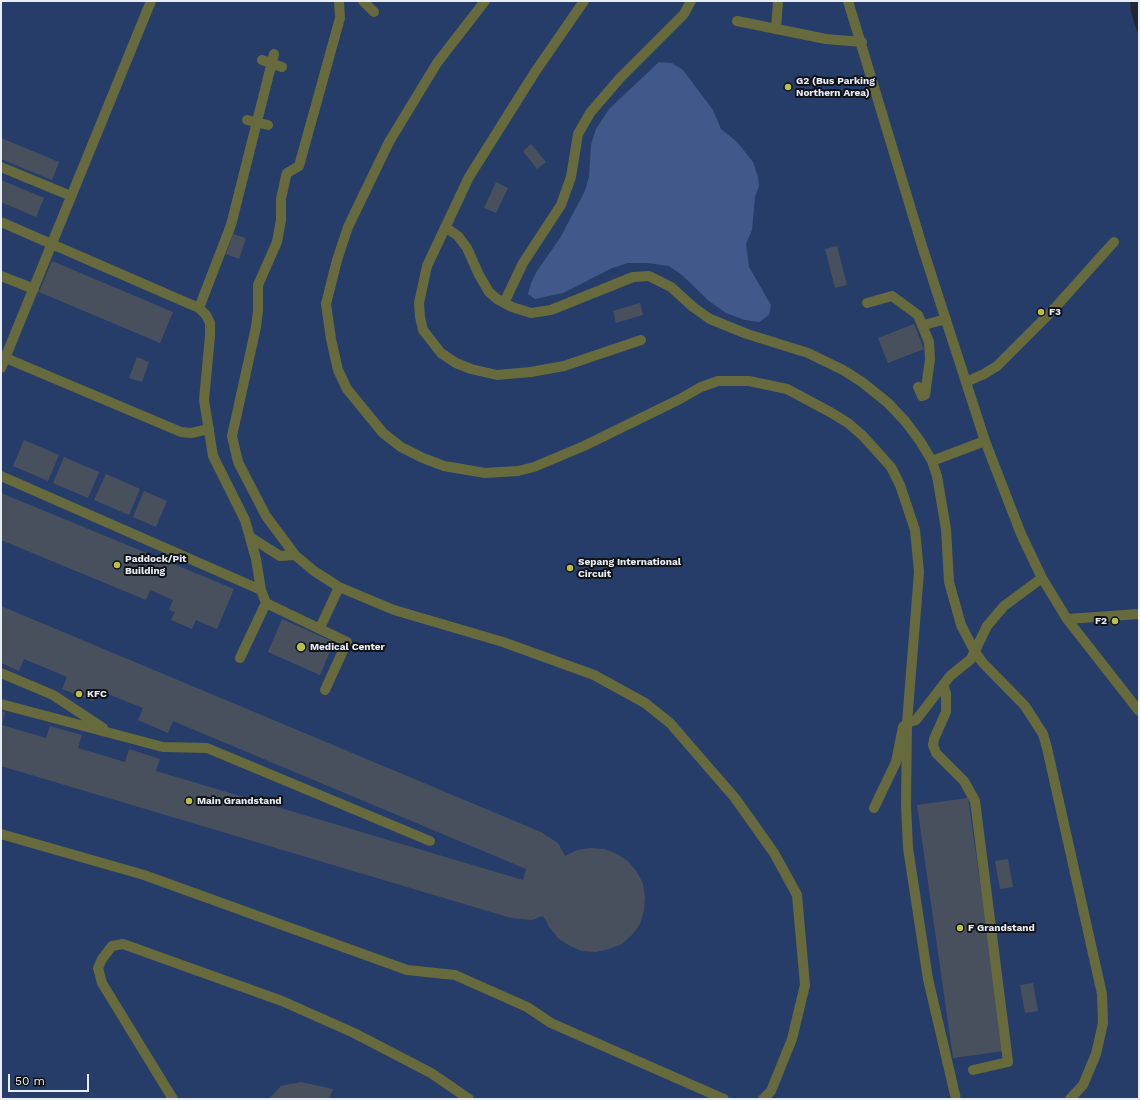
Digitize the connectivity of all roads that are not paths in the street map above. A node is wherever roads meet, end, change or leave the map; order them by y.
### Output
1 (152, 1) edge
2 (339, 1) edge
3 (363, 1) edge
4 (485, 1) edge
5 (584, 1) edge
6 (692, 1) edge
7 (778, 1) edge
8 (848, 1) edge
9 (374, 12) dead end
10 (737, 22) dead end
11 (776, 29) junction
12 (862, 42) junction
13 (262, 60) dead end
14 (252, 121) junction
15 (268, 125) dead end
16 (1, 167) edge
17 (71, 196) junction
18 (1, 222) edge
19 (445, 226) junction
20 (1114, 242) dead end
21 (52, 244) junction
22 (1, 276) edge
23 (34, 290) junction
24 (504, 303) junction
25 (867, 303) dead end
26 (199, 308) junction
27 (946, 319) junction
28 (924, 326) junction
29 (642, 340) dead end
30 (3, 356) edge
31 (1, 368) edge
32 (966, 382) junction
33 (918, 387) dead end
34 (209, 430) junction
35 (985, 441) junction
36 (932, 462) junction
37 (1, 476) edge
38 (250, 537) junction
39 (295, 555) junction
40 (1042, 578) junction
41 (339, 587) junction
42 (261, 590) junction
43 (266, 604) junction
44 (1139, 614) edge
45 (1067, 619) junction
46 (320, 628) junction
47 (975, 652) junction
48 (240, 658) dead end
49 (1, 674) edge
50 (943, 685) junction
51 (325, 690) dead end
52 (1, 704) edge
53 (1139, 711) edge
54 (907, 722) junction
55 (111, 733) junction
56 (874, 808) dead end
57 (1, 834) edge
58 (430, 841) dead end
59 (973, 1070) dead end
60 (173, 1099) edge
61 (469, 1099) edge
62 (724, 1099) edge
63 (763, 1099) edge
64 (956, 1099) edge
65 (1070, 1099) edge

1 - 17 street
2 - 39 street
3 - 9 street
4 - 54 street
5 - 19 street
6 - 24 street
7 - 11 street
8 - 12 street
10 - 11 street
11 - 12 street
12 - 27 street
13 - 14 street
14 - 15 street
14 - 26 street
16 - 17 street
17 - 21 street
18 - 21 street
19 - 24 street
19 - 29 street
20 - 32 street
21 - 23 street
21 - 26 street
22 - 23 street
23 - 30 street
24 - 36 street
25 - 28 street
26 - 34 street
27 - 28 street
27 - 32 street
28 - 33 street
30 - 31 street
30 - 34 street
32 - 35 street
34 - 38 street
35 - 36 street
35 - 40 street
36 - 47 street
37 - 42 street
38 - 39 street
38 - 42 street
39 - 41 street
40 - 45 street
40 - 47 street
41 - 46 street
41 - 63 street
42 - 43 street
43 - 46 street
43 - 48 street
44 - 45 street
45 - 53 street
46 - 51 street
47 - 50 street
47 - 65 street
49 - 55 street
50 - 54 street
50 - 59 street
52 - 55 street
54 - 56 street
54 - 64 street
55 - 58 street
57 - 62 street
60 - 61 street

